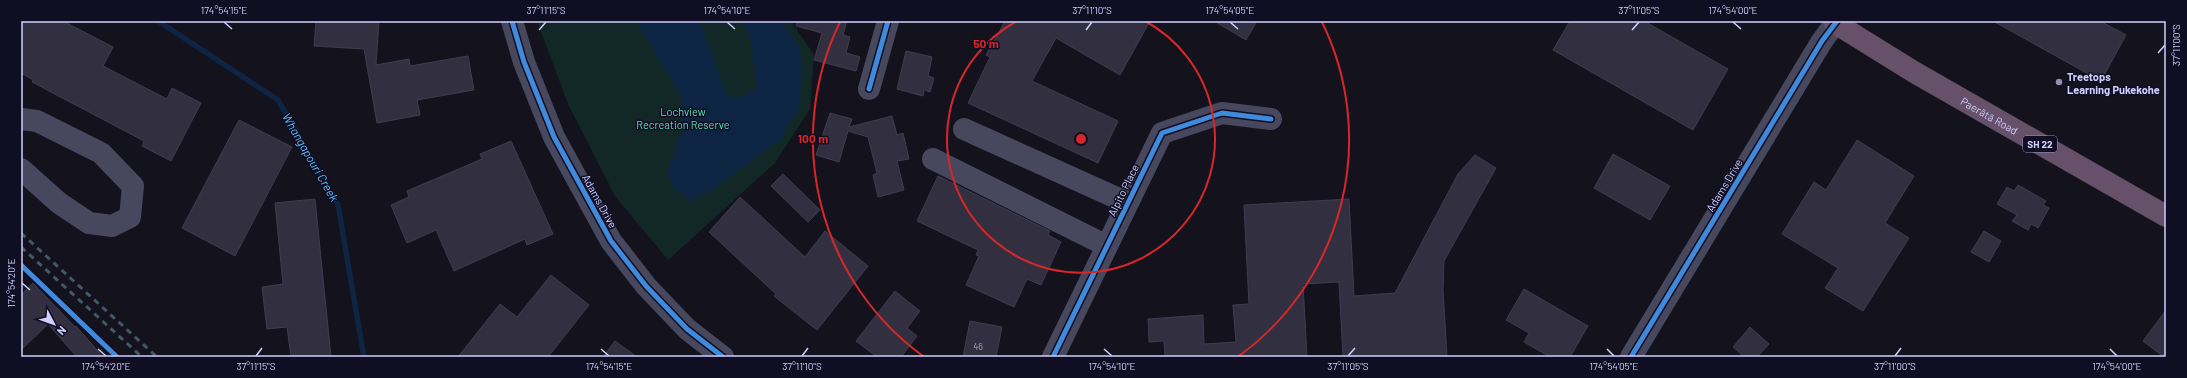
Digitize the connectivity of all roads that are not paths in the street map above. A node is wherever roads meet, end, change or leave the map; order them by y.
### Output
1 (512, 21) edge
2 (888, 21) edge
3 (1836, 22) edge
4 (869, 89) dead end
5 (21, 119) edge
6 (1271, 119) dead end
7 (964, 129) dead end
8 (933, 159) dead end
9 (21, 169) edge
10 (1128, 203) junction
11 (2166, 216) edge
12 (1107, 246) junction
13 (723, 357) edge
14 (1053, 357) edge
15 (1631, 357) edge

1 - 13 street, Adams Drive
2 - 4 street
3 - 11 highway, Paerātā Road / SH 22
3 - 15 street, Adams Drive
5 - 9 street
6 - 10 street, Alpito Place
7 - 10 street
8 - 12 street
10 - 12 street, Alpito Place
12 - 14 street, Alpito Place

